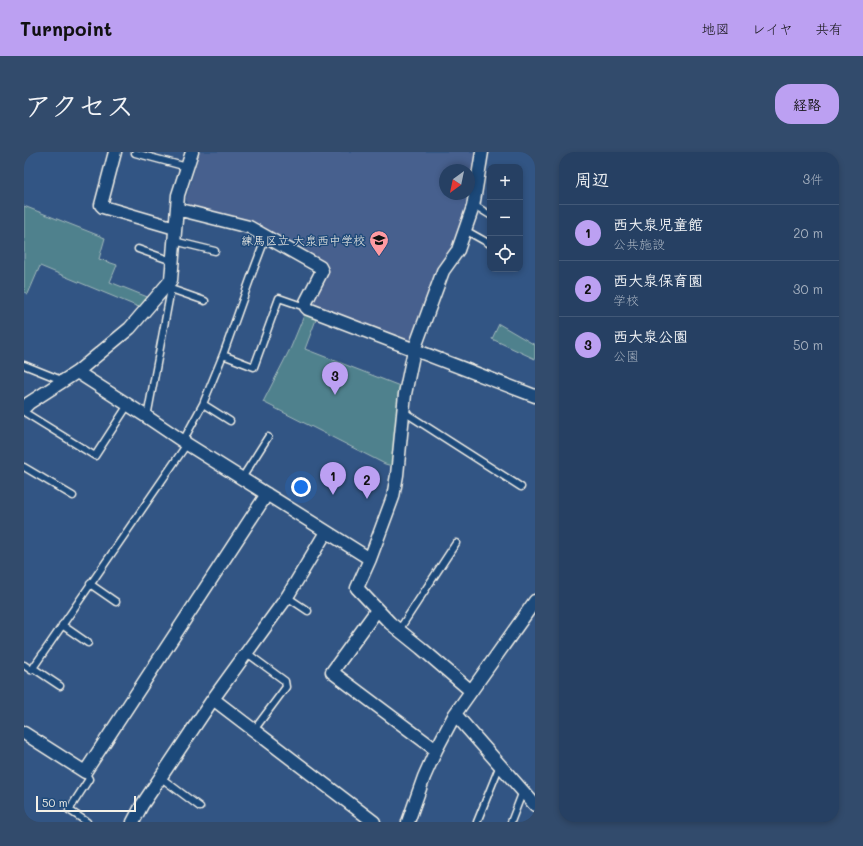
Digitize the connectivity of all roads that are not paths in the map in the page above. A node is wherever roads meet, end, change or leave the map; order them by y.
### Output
1 (115, 152) edge
2 (192, 152) edge
3 (482, 152) edge
4 (135, 153) dead end
5 (187, 167) junction
6 (474, 207) junction
7 (177, 209) junction
8 (487, 213) edge
9 (175, 228) junction
10 (465, 230) junction
11 (266, 237) junction
12 (174, 241) junction
13 (487, 242) edge
14 (138, 249) dead end
15 (215, 251) dead end
16 (172, 261) junction
17 (171, 284) junction
18 (205, 300) dead end
19 (306, 307) junction
20 (414, 350) junction
21 (223, 355) junction
22 (24, 365) edge
23 (76, 372) junction
24 (64, 381) junction
25 (535, 396) edge
26 (203, 404) junction
27 (128, 405) junction
28 (24, 408) edge
29 (24, 412) edge
30 (404, 412) junction
31 (147, 417) junction
32 (230, 421) dead end
33 (268, 437) dead end
34 (185, 443) junction
35 (24, 467) edge
36 (242, 478) junction
37 (520, 487) dead end
38 (267, 494) junction
39 (73, 496) dead end
40 (326, 532) junction
41 (456, 543) dead end
42 (370, 559) junction
43 (90, 584) junction
44 (287, 597) junction
45 (535, 601) edge
46 (116, 602) dead end
47 (377, 610) junction
48 (308, 611) dead end
49 (62, 625) junction
50 (399, 630) junction
51 (88, 643) dead end
52 (247, 653) junction
53 (24, 665) edge
54 (33, 668) junction
55 (60, 686) dead end
56 (471, 691) junction
57 (213, 699) junction
58 (455, 714) junction
59 (254, 730) junction
60 (24, 733) edge
61 (436, 750) junction
62 (500, 765) junction
63 (85, 772) junction
64 (160, 777) junction
65 (523, 791) junction
66 (535, 805) edge
67 (200, 807) dead end
68 (88, 822) edge
69 (133, 822) edge
70 (374, 822) edge
71 (408, 822) edge
72 (477, 822) edge
73 (511, 822) edge

1 - 9 street
2 - 5 street
3 - 6 street
4 - 5 lane
5 - 7 street
6 - 8 lane
6 - 10 street
7 - 9 street
7 - 11 street
9 - 12 street
10 - 13 lane
10 - 20 street
11 - 19 street
11 - 21 lane
12 - 15 lane
12 - 16 street
14 - 16 lane
16 - 17 street
17 - 18 lane
17 - 23 street
17 - 31 lane
19 - 20 street
19 - 21 lane
20 - 25 street
20 - 30 street
21 - 26 lane
22 - 24 lane
23 - 24 street
23 - 27 street
24 - 28 street
26 - 32 lane
26 - 34 lane
27 - 29 lane
27 - 31 street
30 - 37 lane
30 - 42 street
31 - 34 street
33 - 36 lane
34 - 36 street
34 - 43 lane
35 - 39 lane
36 - 38 street
38 - 40 street
38 - 63 street
40 - 42 street
40 - 44 street
41 - 50 lane
42 - 47 street
43 - 46 lane
43 - 49 lane
44 - 48 lane
44 - 52 street
45 - 56 street
47 - 50 street
47 - 61 street
49 - 51 lane
49 - 54 lane
50 - 56 street
52 - 57 street
52 - 59 lane
53 - 54 lane
54 - 55 lane
56 - 58 street
57 - 59 street
57 - 64 street
58 - 61 street
58 - 62 street
59 - 70 street
60 - 63 street
61 - 71 street
62 - 65 street
62 - 72 lane
63 - 68 lane
64 - 67 lane
64 - 69 street
65 - 66 street
65 - 73 lane

